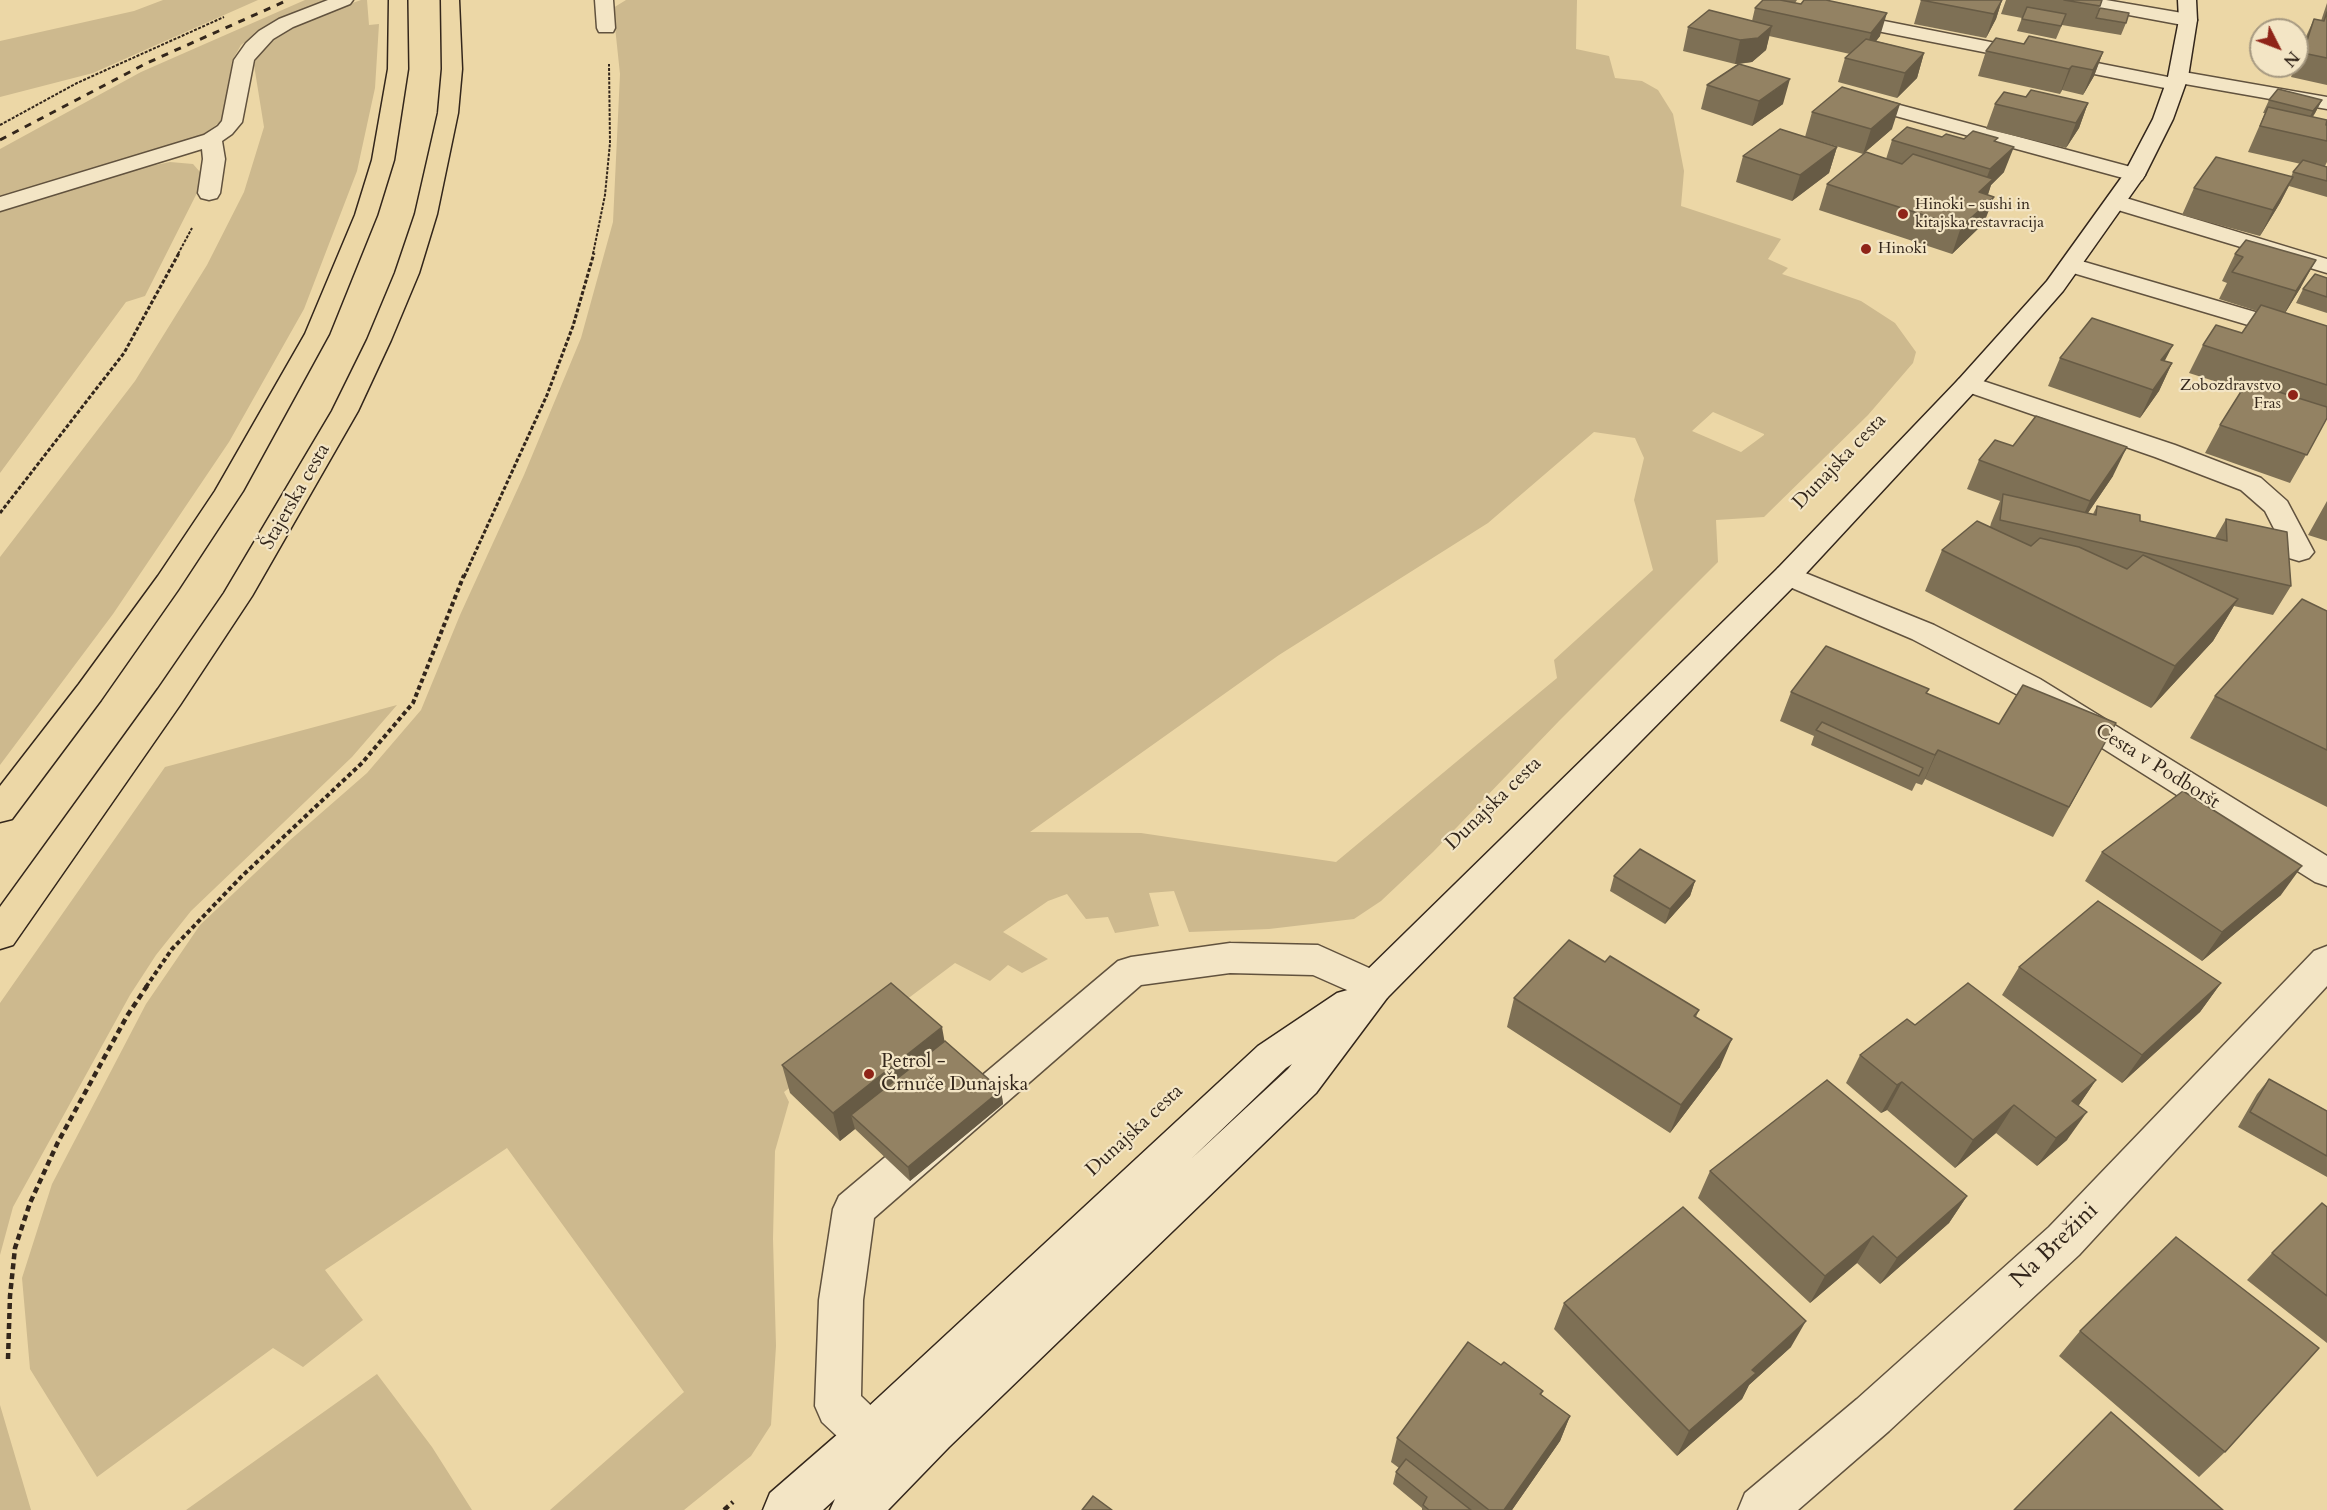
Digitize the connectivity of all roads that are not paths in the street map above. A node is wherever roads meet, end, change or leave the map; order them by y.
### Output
1 (344, 0) edge
2 (450, 0) edge
3 (604, 0) edge
4 (2075, 0) edge
5 (398, 2) edge
6 (2187, 10) edge
7 (1874, 25) edge
8 (606, 28) road end
9 (2177, 81) junction
10 (1835, 94) edge
11 (2327, 103) edge
12 (211, 139) junction
13 (2134, 175) junction
14 (209, 193) road end
15 (2116, 202) junction
16 (0, 204) edge
17 (2071, 265) junction
18 (2327, 266) edge
19 (2301, 333) edge
20 (1968, 384) junction
21 (2299, 552) dead end
22 (1788, 575) junction
23 (0, 810) edge
24 (2327, 873) edge
25 (0, 935) edge
26 (2327, 961) edge
27 (1374, 987) junction
28 (870, 1436) junction
29 (787, 1510) edge
30 (854, 1510) edge
31 (1762, 1510) edge

1 - 12 main road
2 - 25 main road, Štajerska cesta
3 - 8 main road
4 - 6 main road, Dunajska cesta
5 - 23 main road
6 - 9 main road, Dunajska cesta
7 - 9 main road
9 - 11 main road
9 - 13 main road, Dunajska cesta
10 - 13 main road
12 - 14 main road
12 - 16 main road
13 - 15 main road, Dunajska cesta
15 - 17 main road, Dunajska cesta
15 - 18 main road
17 - 19 main road
17 - 20 main road, Dunajska cesta
20 - 21 main road
20 - 22 main road, Dunajska cesta
22 - 24 main road, Cesta v Podboršt
22 - 27 main road, Dunajska cesta
26 - 31 main road, Na Brežini
27 - 28 main road, Dunajska cesta
27 - 28 main road
27 - 30 main road, Dunajska cesta
28 - 29 main road, Dunajska cesta

